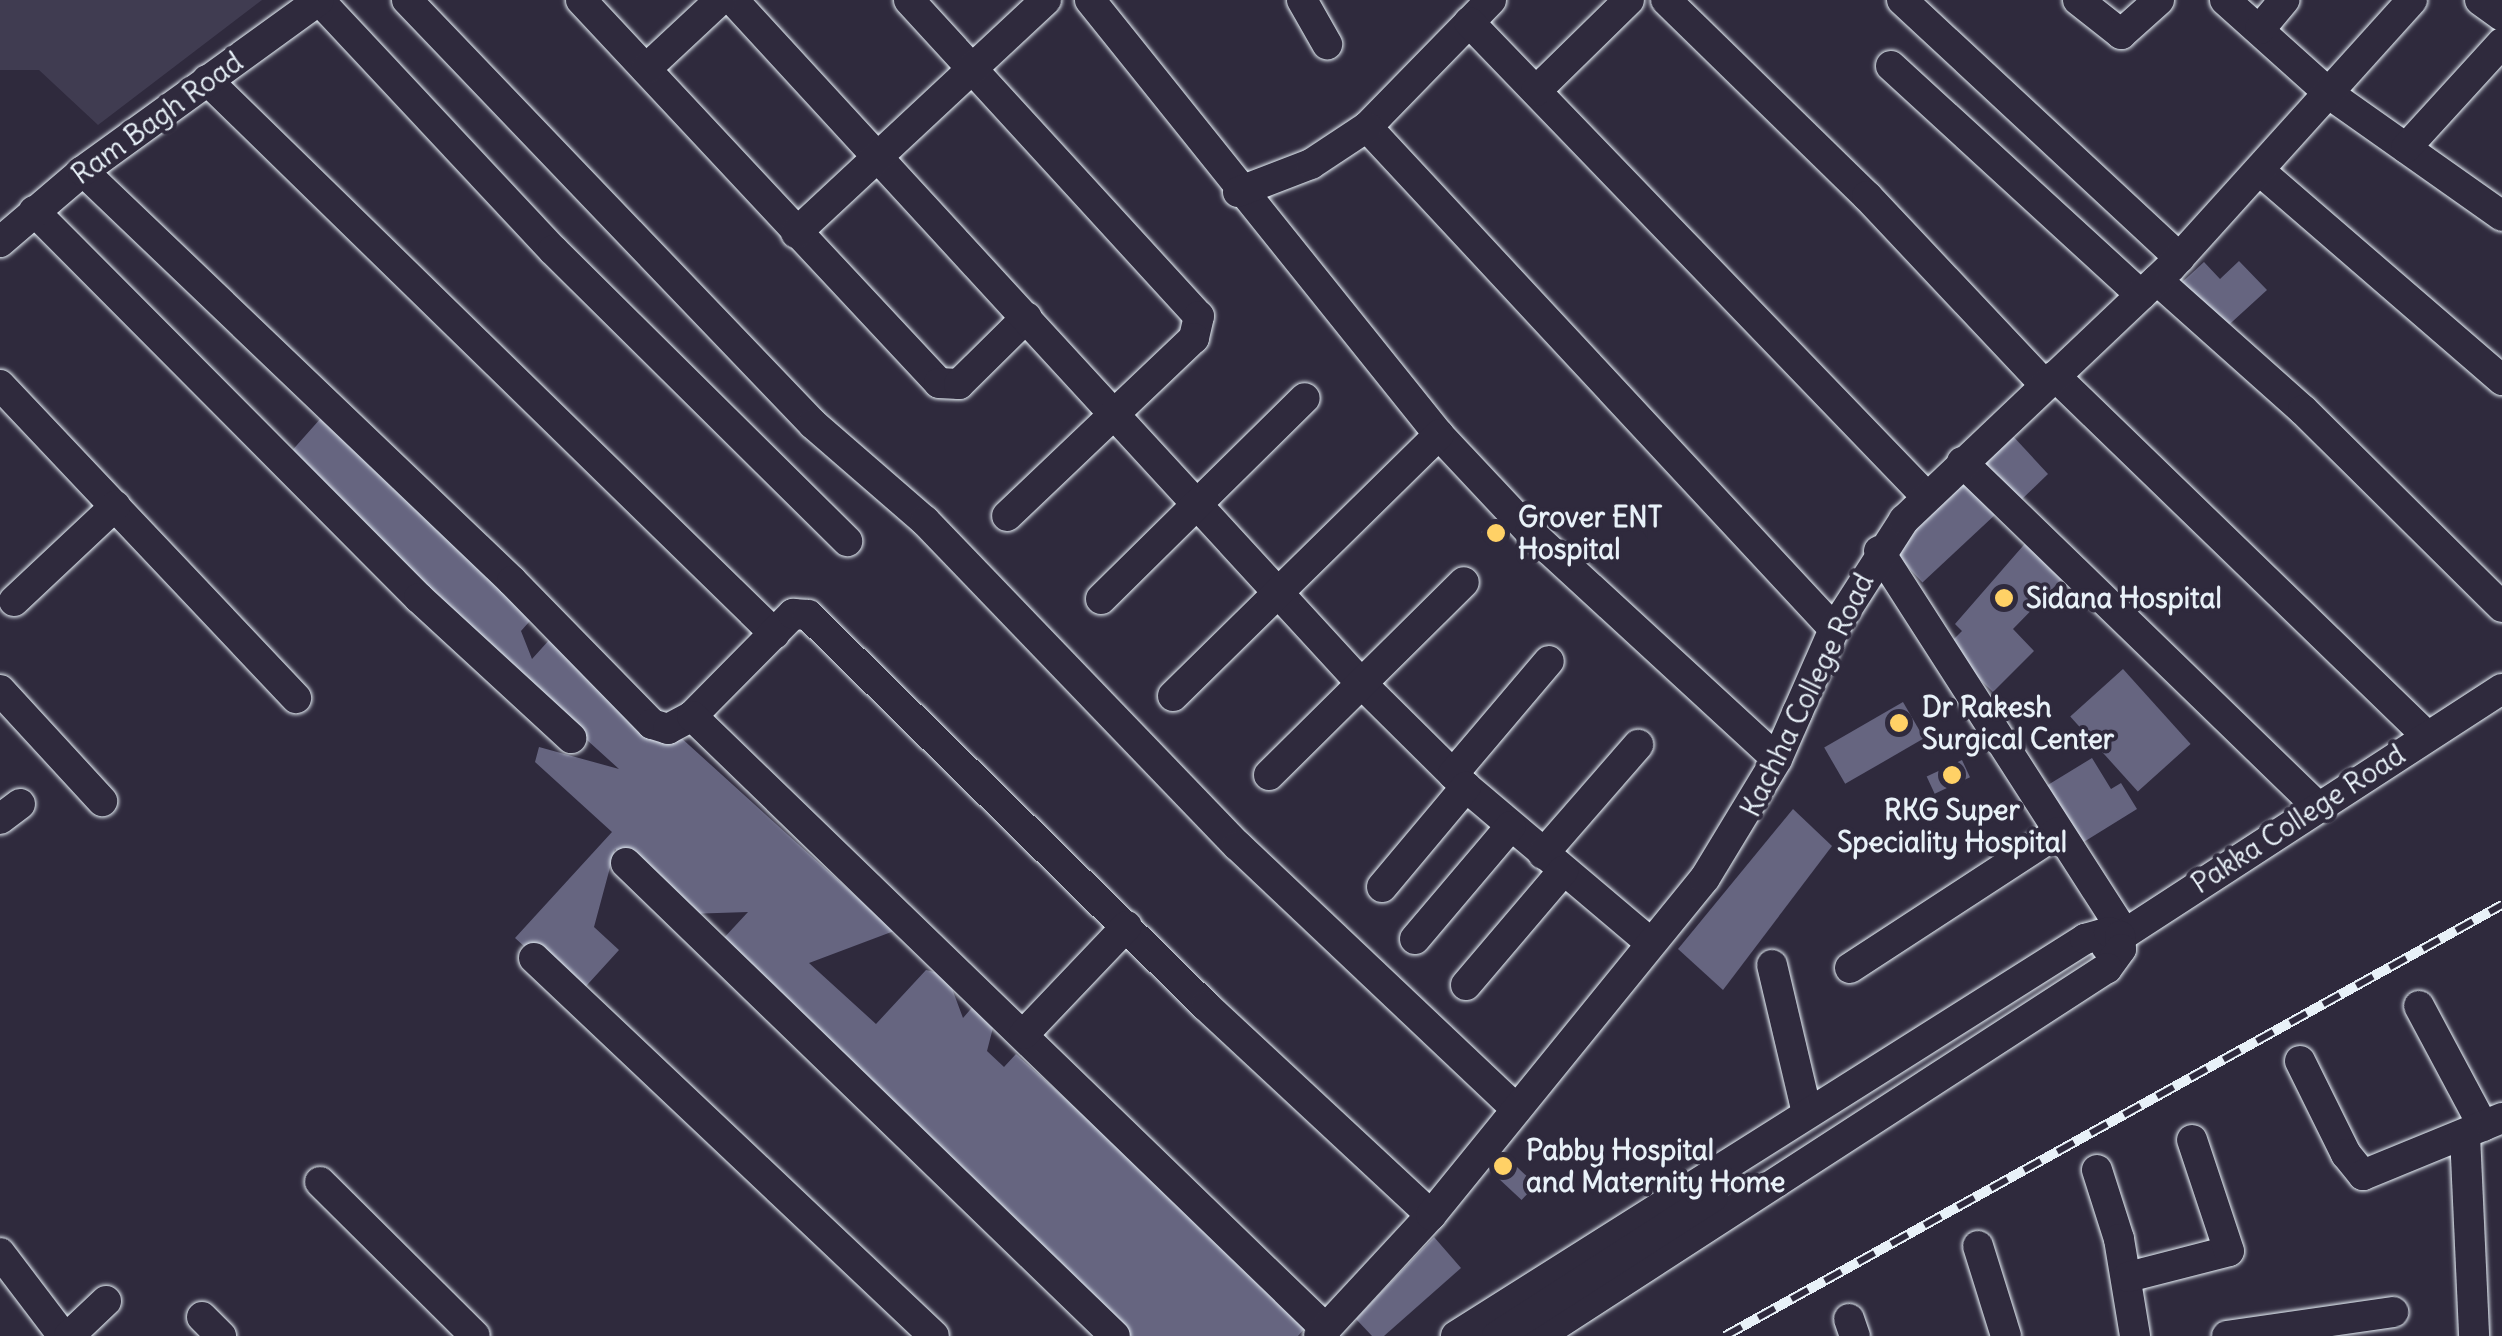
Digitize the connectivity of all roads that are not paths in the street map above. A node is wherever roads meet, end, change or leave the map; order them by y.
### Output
1 (319, 0) edge
2 (407, 0) edge
3 (581, 0) edge
4 (720, 0) edge
5 (734, 0) edge
6 (909, 0) edge
7 (1046, 0) edge
8 (1090, 0) edge
9 (1302, 0) edge
10 (1630, 0) edge
11 (1666, 0) edge
12 (1902, 0) edge
13 (2078, 0) edge
14 (2159, 0) edge
15 (2225, 0) edge
16 (2284, 0) edge
17 (2480, 0) edge
18 (2402, 3) edge
19 (1480, 11) edge
20 (2502, 16) edge
21 (2260, 29) junction
22 (1327, 44) dead end
23 (2502, 44) edge
24 (1891, 66) dead end
25 (646, 70) junction
26 (974, 70) junction
27 (207, 80) junction
28 (1536, 91) junction
29 (2332, 96) junction
30 (1367, 127) junction
31 (2406, 148) junction
32 (881, 154) junction
33 (2260, 171) junction
34 (82, 172) junction
35 (1238, 192) junction
36 (34, 211) junction
37 (2502, 216) edge
38 (796, 234) junction
39 (0, 242) edge
40 (2180, 258) junction
41 (2149, 288) junction
42 (1027, 317) junction
43 (2050, 380) junction
44 (2502, 380) edge
45 (0, 385) edge
46 (1305, 398) dead end
47 (1118, 414) junction
48 (1439, 435) junction
49 (1962, 462) junction
50 (1926, 496) junction
51 (1198, 504) junction
52 (115, 506) junction
53 (1007, 516) dead end
54 (847, 541) dead end
55 (1880, 551) junction
56 (1464, 582) dead end
57 (1278, 595) junction
58 (1101, 599) dead end
59 (14, 601) dead end
60 (2502, 607) edge
61 (1834, 628) junction
62 (774, 634) junction
63 (1549, 661) dead end
64 (1363, 684) junction
65 (2502, 689) edge
66 (0, 690) edge
67 (1173, 696) dead end
68 (296, 698) dead end
69 (692, 716) junction
70 (2427, 736) junction
71 (571, 738) dead end
72 (1638, 745) dead end
73 (1777, 759) junction
74 (1269, 775) dead end
75 (1459, 780) junction
76 (102, 801) dead end
77 (2316, 804) junction
78 (1511, 826) junction
79 (2059, 832) junction
80 (1553, 862) junction
81 (626, 863) dead end
82 (1382, 887) dead end
83 (1127, 926) junction
84 (1415, 939) dead end
85 (1648, 941) junction
86 (2114, 941) junction
87 (534, 958) dead end
88 (1772, 965) dead end
89 (1850, 968) dead end
90 (1466, 985) dead end
91 (2419, 1006) dead end
92 (1024, 1034) junction
93 (2300, 1060) dead end
94 (1516, 1109) junction
95 (1808, 1112) junction
96 (2483, 1126) edge
97 (2192, 1140) dead end
98 (2097, 1170) dead end
99 (320, 1182) dead end
100 (1430, 1215) junction
101 (1978, 1246) dead end
102 (0, 1253) edge
103 (2128, 1277) junction
104 (106, 1301) dead end
105 (2393, 1312) dead end
106 (2292, 1331) edge
107 (1322, 1332) edge
108 (66, 1336) edge
109 (475, 1336) edge
110 (934, 1336) edge
111 (1114, 1336) edge
112 (1456, 1336) edge
113 (1497, 1336) edge
114 (1539, 1336) edge
115 (2006, 1336) edge
116 (2135, 1336) edge
117 (2227, 1336) edge
118 (2474, 1336) edge

1 - 27 street, Ram Bagh Road
1 - 54 street
2 - 94 street
3 - 25 street
4 - 25 street
5 - 32 street
6 - 26 street
7 - 26 street
8 - 35 street
9 - 22 street
10 - 28 street
11 - 43 street
12 - 40 street
13 - 14 street
15 - 21 street
16 - 21 street
17 - 20 street
18 - 29 street, Kachha College Road
19 - 28 street
19 - 30 street
21 - 29 street
23 - 31 street
24 - 41 street
25 - 38 street
26 - 32 street
26 - 47 street
27 - 34 street, Ram Bagh Road
27 - 62 street
28 - 50 street
29 - 31 street
29 - 33 street, Kachha College Road
30 - 35 street
30 - 61 street
31 - 37 street
32 - 38 street
32 - 42 street
33 - 40 street, Kachha College Road
33 - 44 street
34 - 36 street, Ram Bagh Road
34 - 69 street
35 - 48 street
36 - 39 street, Ram Bagh Road
36 - 71 street
38 - 42 street
40 - 41 street, Kachha College Road
41 - 43 street, Kachha College Road
41 - 60 street
42 - 47 street
43 - 49 street, Kachha College Road
43 - 70 street
45 - 52 street
46 - 51 street
47 - 51 street
47 - 53 street
48 - 57 street
48 - 73 street
49 - 50 street, Kachha College Road
49 - 77 street
50 - 55 street, Kachha College Road
51 - 57 street
51 - 58 street
52 - 59 street
52 - 68 street
55 - 61 street, Kachha College Road
55 - 79 street
56 - 64 street
57 - 64 street
57 - 67 street
61 - 73 street, Kachha College Road
62 - 69 street
62 - 83 street
63 - 75 street
64 - 74 street
64 - 75 street
65 - 70 street, Pakka College Road
66 - 76 street
69 - 92 street
70 - 77 street, Pakka College Road
72 - 80 street
73 - 85 street, Kachha College Road
75 - 78 street
75 - 82 street
77 - 86 street, Pakka College Road
78 - 80 street
78 - 84 street
79 - 86 street
79 - 89 street
80 - 85 street
80 - 90 street
81 - 111 street
83 - 92 street
83 - 100 street
85 - 94 street, Kachha College Road
86 - 95 street
86 - 113 street, Pakka College Road
86 - 114 street
87 - 110 street
88 - 95 street
91 - 96 street
92 - 107 street
93 - 96 street
94 - 100 street, Kachha College Road
95 - 112 street
96 - 118 street
97 - 103 street
98 - 103 street
99 - 109 street
100 - 107 street, Kachha College Road
101 - 115 street
102 - 108 street
103 - 116 street
104 - 108 street
105 - 106 street
106 - 117 street

